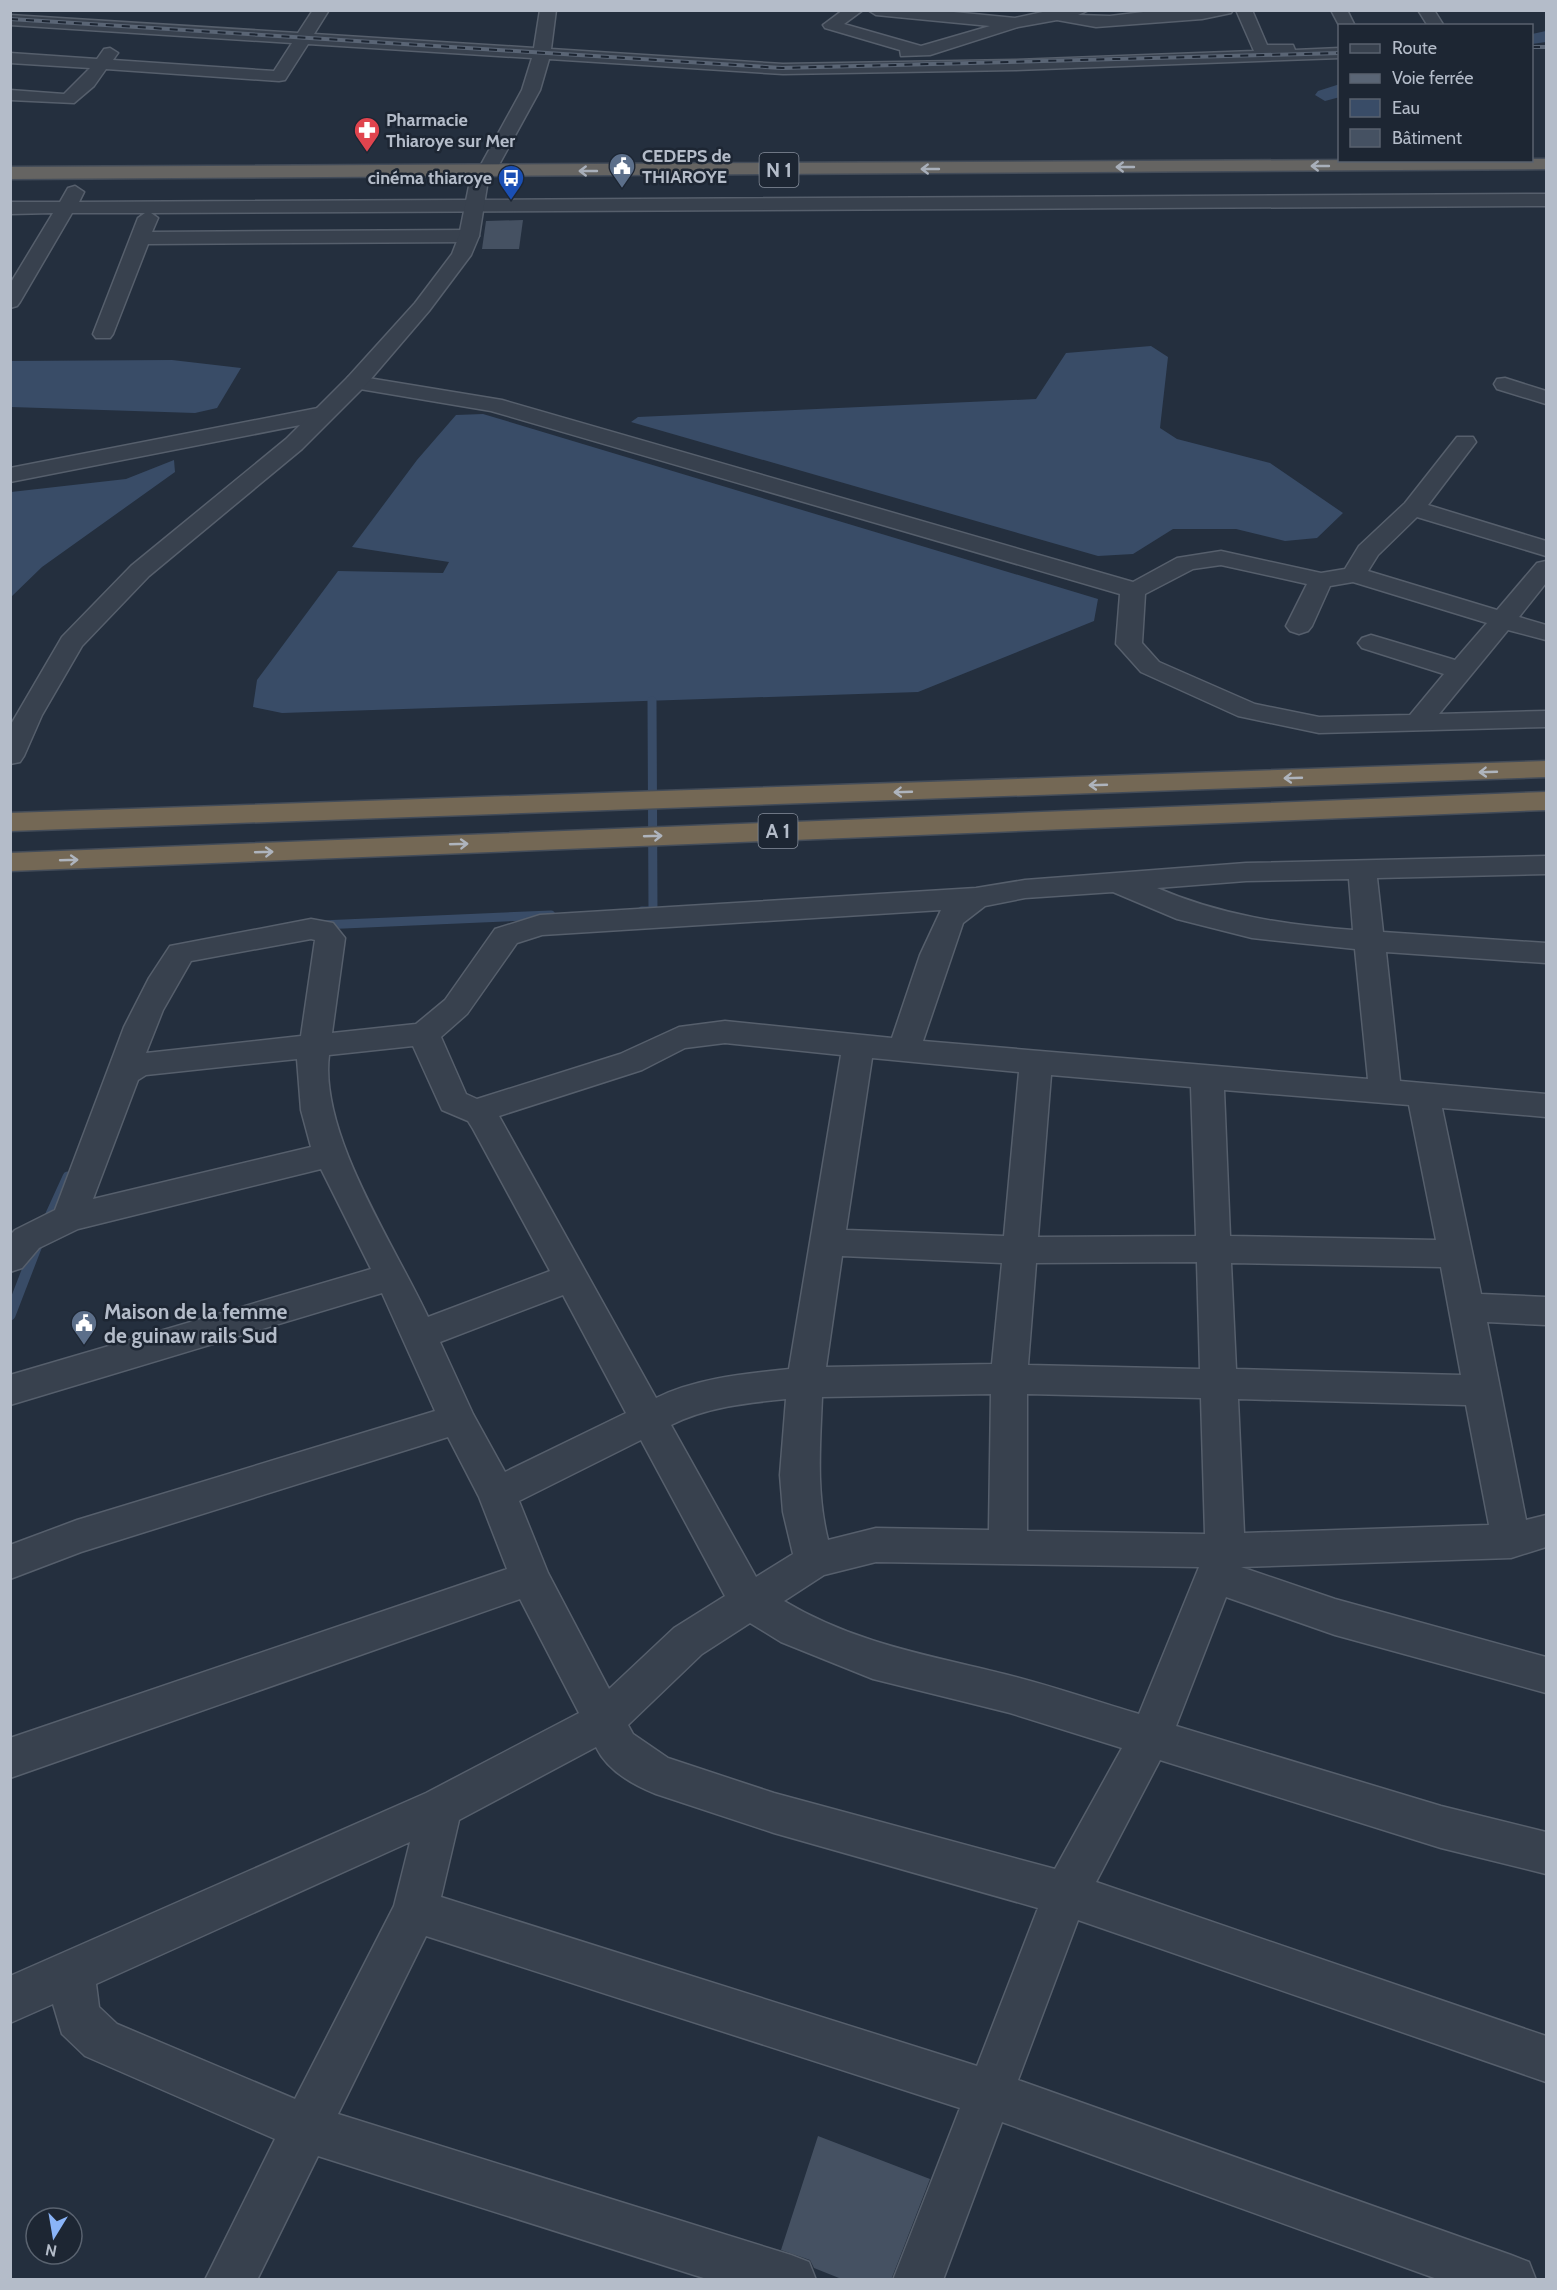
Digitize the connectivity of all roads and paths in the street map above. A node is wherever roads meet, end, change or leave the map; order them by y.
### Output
1 (142, 10) edge
2 (321, 10) edge
3 (548, 10) edge
4 (855, 10) edge
5 (876, 10) edge
6 (1081, 10) edge
7 (1225, 10) edge
8 (1244, 10) edge
9 (1339, 10) edge
10 (1426, 10) edge
11 (924, 13) edge
12 (1056, 13) edge
13 (224, 18) dead end
14 (10, 20) edge
15 (1015, 23) junction
16 (1346, 24) edge
17 (1435, 24) edge
18 (129, 28) junction
19 (213, 33) junction
20 (304, 40) junction
21 (1338, 48) edge
22 (921, 51) junction
23 (1338, 53) edge
24 (542, 55) junction
25 (10, 58) edge
26 (101, 64) junction
27 (713, 67) junction
28 (188, 71) junction
29 (10, 95) edge
30 (1546, 164) edge
31 (10, 173) edge
32 (1546, 182) edge
33 (10, 187) edge
34 (78, 187) junction
35 (480, 188) junction
36 (1546, 200) edge
37 (10, 208) edge
38 (151, 208) junction
39 (67, 209) junction
40 (469, 236) junction
41 (142, 238) junction
42 (10, 302) edge
43 (103, 334) dead end
44 (356, 382) junction
45 (1505, 384) dead end
46 (1546, 398) edge
47 (323, 414) junction
48 (1465, 442) dead end
49 (10, 475) edge
50 (1413, 508) junction
51 (1546, 549) edge
52 (1546, 567) edge
53 (1354, 575) junction
54 (1321, 580) junction
55 (1133, 590) junction
56 (1504, 618) junction
57 (1299, 626) dead end
58 (1546, 633) edge
59 (1371, 643) dead end
60 (1460, 670) junction
61 (1546, 719) edge
62 (1417, 723) junction
63 (10, 756) edge
64 (1546, 769) edge
65 (1546, 801) edge
66 (10, 822) edge
67 (10, 862) edge
68 (1546, 864) edge
69 (1362, 869) junction
70 (1115, 881) junction
71 (976, 898) junction
72 (1370, 940) junction
73 (1546, 953) edge
74 (424, 1034) junction
75 (317, 1044) junction
76 (858, 1046) junction
77 (904, 1050) junction
78 (1036, 1063) junction
79 (126, 1073) junction
80 (1207, 1077) junction
81 (1385, 1093) junction
82 (1423, 1096) junction
83 (1546, 1105) edge
84 (479, 1113) junction
85 (330, 1155) junction
86 (69, 1218) junction
87 (826, 1242) junction
88 (1214, 1249) junction
89 (1019, 1250) junction
90 (1457, 1254) junction
91 (10, 1259) edge
92 (392, 1276) junction
93 (571, 1277) junction
94 (1465, 1307) junction
95 (1546, 1311) edge
96 (418, 1336) junction
97 (1009, 1379) junction
98 (1218, 1382) junction
99 (805, 1383) junction
100 (10, 1390) edge
101 (1482, 1390) junction
102 (457, 1419) junction
103 (647, 1420) junction
104 (496, 1494) junction
105 (1529, 1536) edge
106 (1008, 1546) junction
107 (10, 1562) edge
108 (814, 1562) junction
109 (1220, 1564) junction
110 (530, 1578) junction
111 (748, 1601) junction
112 (1546, 1675) edge
113 (603, 1722) junction
114 (1150, 1738) junction
115 (10, 1758) edge
116 (441, 1807) junction
117 (1546, 1853) edge
118 (1066, 1894) junction
119 (415, 1911) junction
120 (72, 1973) junction
121 (10, 2000) edge
122 (1546, 2059) edge
123 (991, 2094) junction
124 (306, 2128) junction
125 (230, 2280) edge
126 (791, 2280) edge
127 (918, 2280) edge
128 (1511, 2280) edge

1 - 18 street
2 - 20 street
3 - 24 street
4 - 22 street
5 - 11 street
6 - 12 street
7 - 12 street
8 - 21 street
9 - 16 street
10 - 17 street
11 - 15 street
12 - 15 street
13 - 19 street
14 - 18 street
15 - 22 street
18 - 19 street
18 - 26 street
19 - 20 street
19 - 28 street
20 - 24 street
20 - 28 street
22 - 27 street
23 - 27 street
24 - 27 street
24 - 35 street
25 - 26 street
26 - 28 street
26 - 29 street
30 -> 35 highway, N 1
31 - 35 highway, N 1
32 - 35 highway, N 1
33 - 34 highway, N 1
34 - 35 highway, N 1
34 - 39 street
35 - 36 street
35 - 38 street
35 - 40 street
37 - 39 street
38 - 39 street
38 - 41 street
39 - 42 street
40 - 41 street
40 - 44 street
41 - 43 street
44 - 47 street
44 - 55 street
45 - 46 street
47 - 49 street
47 - 63 street
48 - 50 street
50 - 51 street
50 - 53 street
52 - 56 street
53 - 54 street
53 - 56 street
54 - 55 street
54 - 57 street
55 - 62 street
56 - 58 street
56 - 60 street
59 - 60 street
60 - 62 street
61 - 62 street
64 -> 66 highway, A 1
67 -> 65 highway, A 1
68 - 69 street
69 - 70 street
69 - 72 street
70 - 71 street
70 - 72 street
71 - 74 street
71 - 77 street
72 - 73 street
72 - 81 street
74 - 75 street
74 - 84 street
75 - 79 street
75 - 79 street
75 - 85 street
76 - 77 street
76 - 84 street
76 - 87 street
77 - 78 street
78 - 80 street
78 - 89 street
79 - 86 street
80 - 81 street
80 - 88 street
81 - 82 street
82 - 83 street
82 - 90 street
84 - 93 street
85 - 86 street
85 - 92 street
86 - 91 street
87 - 89 street
87 - 99 street
88 - 89 street
88 - 90 street
88 - 98 street
89 - 97 street
90 - 94 street
92 - 96 street
92 - 100 street
93 - 96 street
93 - 103 street
94 - 95 street
94 - 101 street
96 - 102 street
97 - 98 street
97 - 99 street
97 - 106 street
98 - 101 street
98 - 109 street
99 - 103 street
99 - 108 street
101 - 105 street
102 - 104 street
102 - 107 street
103 - 104 street
103 - 111 street
104 - 110 street
105 - 109 street
106 - 108 street
106 - 109 street
108 - 111 street
109 - 112 street
109 - 114 street
110 - 113 street
110 - 115 street
111 - 113 street
111 - 114 street
113 - 116 street
113 - 118 street
114 - 117 street
114 - 118 street
116 - 119 street
116 - 120 street
118 - 122 street
118 - 123 street
119 - 123 street
119 - 124 street
120 - 121 street
120 - 124 street
123 - 127 street
123 - 128 street
124 - 125 street
124 - 126 street

